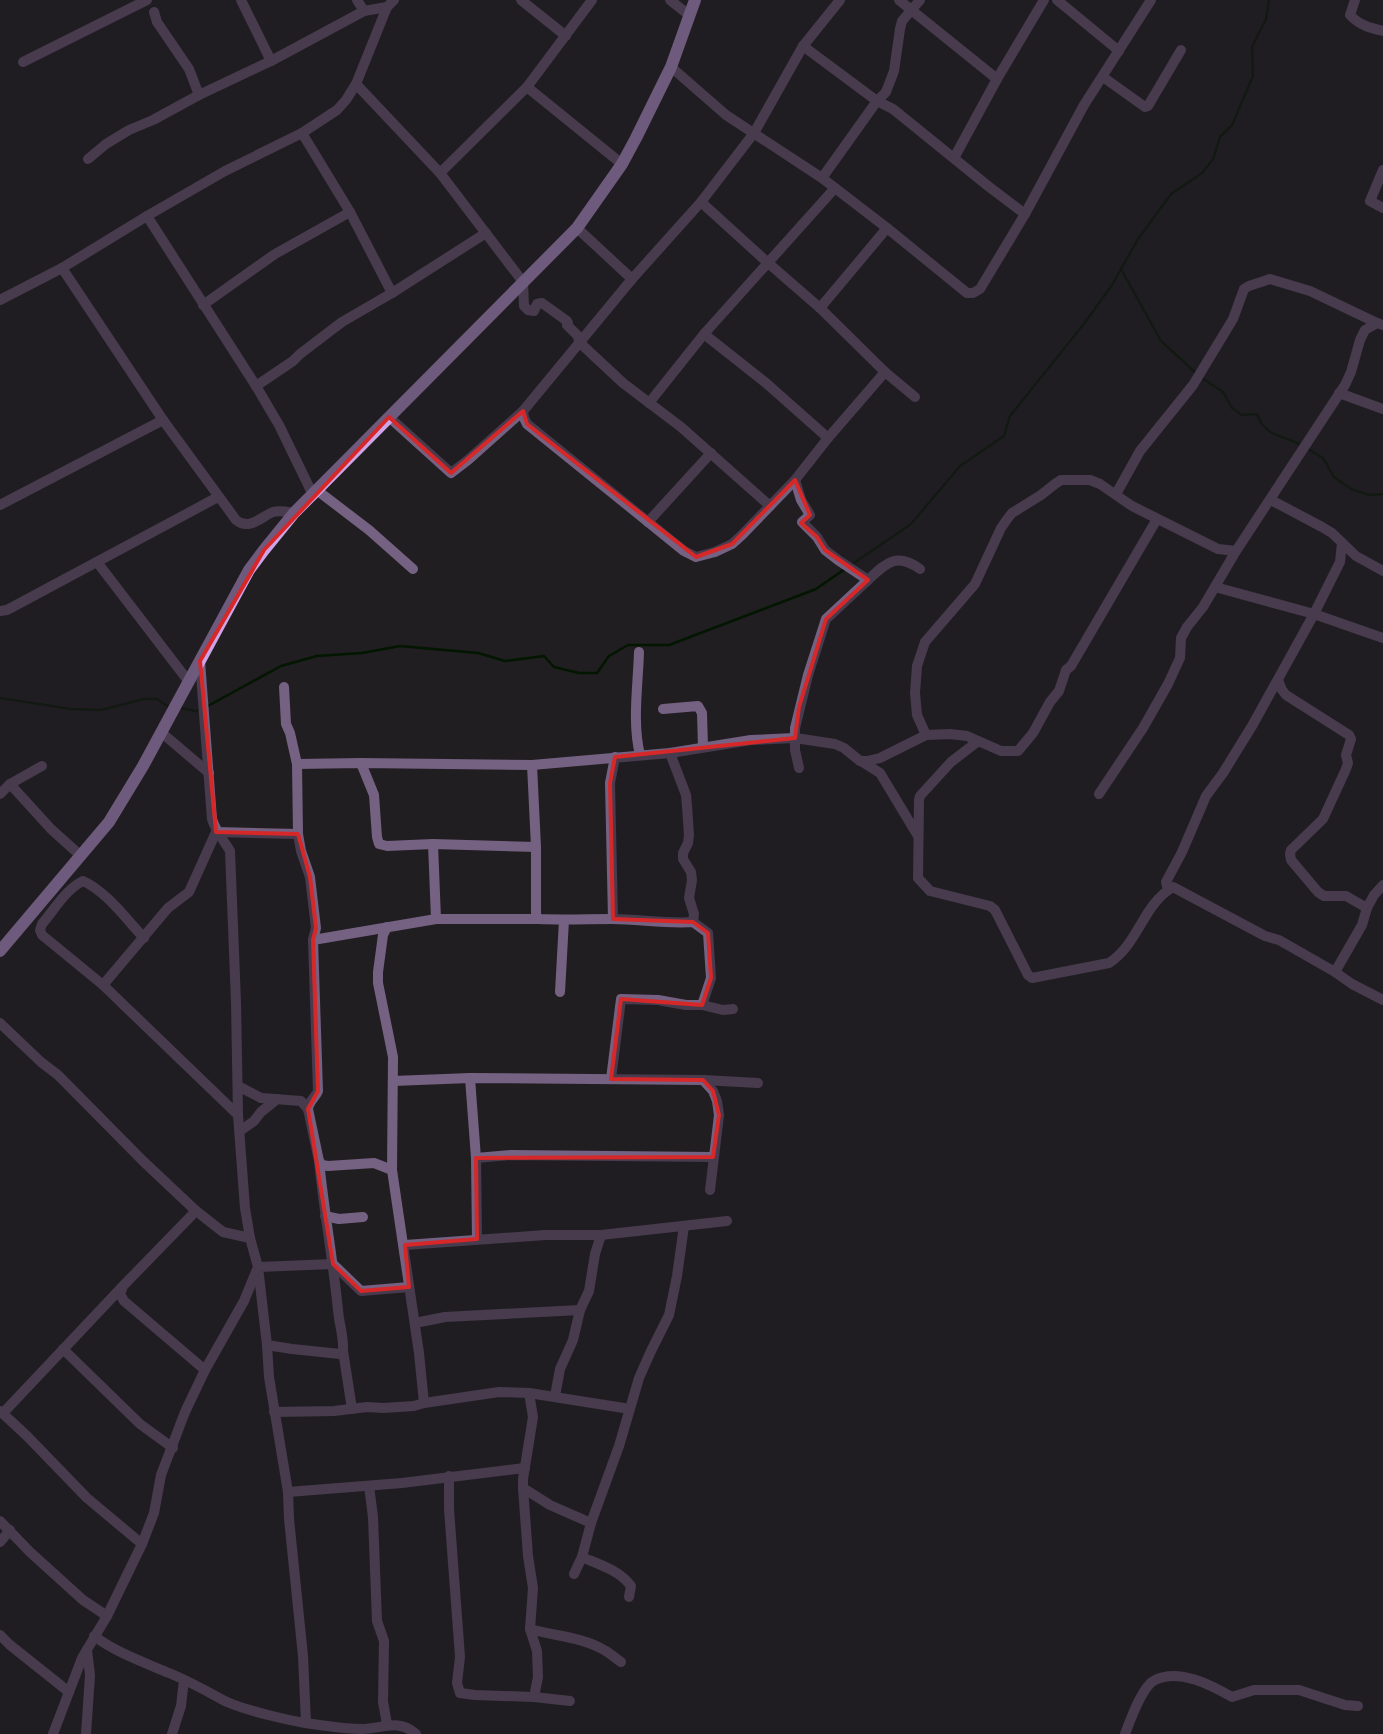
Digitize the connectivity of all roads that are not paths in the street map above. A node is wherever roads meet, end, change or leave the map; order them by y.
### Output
1 (147, 0) edge
2 (241, 0) edge
3 (357, 0) edge
4 (521, 0) edge
5 (592, 0) edge
6 (670, 0) edge
7 (695, 0) edge
8 (840, 0) edge
9 (899, 0) edge
10 (920, 0) edge
11 (1044, 0) edge
12 (1057, 0) edge
13 (1151, 0) edge
14 (1355, 0) edge
15 (390, 4) edge
16 (912, 9) junction
17 (364, 11) junction
18 (154, 12) dead end
19 (689, 15) junction
20 (1383, 31) edge
21 (566, 36) junction
22 (803, 46) junction
23 (1181, 50) dead end
24 (1119, 51) junction
25 (271, 60) junction
26 (23, 62) dead end
27 (670, 67) junction
28 (1103, 77) junction
29 (997, 79) junction
30 (356, 84) junction
31 (527, 87) junction
32 (199, 95) junction
33 (877, 101) junction
34 (302, 133) junction
35 (754, 133) junction
36 (954, 158) junction
37 (88, 159) dead end
38 (622, 164) junction
39 (1383, 170) edge
40 (440, 174) junction
41 (822, 178) junction
42 (835, 188) junction
43 (701, 202) junction
44 (1383, 208) edge
45 (350, 212) junction
46 (1025, 214) junction
47 (147, 216) junction
48 (577, 228) junction
49 (887, 228) junction
50 (486, 233) junction
51 (767, 262) junction
52 (62, 268) junction
53 (632, 279) junction
54 (523, 282) junction
55 (392, 293) junction
56 (0, 300) edge
57 (203, 305) junction
58 (820, 308) junction
59 (1380, 324) edge
60 (704, 334) junction
61 (580, 342) junction
62 (885, 372) junction
63 (256, 386) junction
64 (1339, 393) junction
65 (915, 397) dead end
66 (649, 402) junction
67 (1383, 409) edge
68 (523, 411) junction
69 (389, 417) junction
70 (163, 420) junction
71 (828, 438) junction
72 (711, 453) junction
73 (795, 480) junction
74 (315, 493) junction
75 (1116, 494) junction
76 (218, 497) junction
77 (2, 500) edge
78 (1271, 500) junction
79 (770, 506) junction
80 (294, 513) junction
81 (1157, 519) junction
82 (648, 522) junction
83 (1342, 543) junction
84 (1236, 551) junction
85 (97, 562) junction
86 (413, 569) dead end
87 (920, 569) dead end
88 (1383, 571) edge
89 (868, 580) junction
90 (1215, 587) junction
91 (0, 611) edge
92 (1314, 614) junction
93 (1383, 638) edge
94 (640, 652) dead end
95 (200, 661) junction
96 (1278, 680) junction
97 (189, 682) junction
98 (284, 687) dead end
99 (663, 709) dead end
100 (162, 733) junction
101 (926, 735) junction
102 (795, 738) junction
103 (977, 742) junction
104 (703, 748) junction
105 (670, 753) junction
106 (640, 755) junction
107 (615, 757) junction
108 (860, 761) junction
109 (361, 763) junction
110 (296, 764) junction
111 (532, 764) junction
112 (42, 766) dead end
113 (799, 768) dead end
114 (208, 773) junction
115 (10, 784) junction
116 (0, 794) edge
117 (1099, 794) dead end
118 (216, 832) junction
119 (298, 834) junction
120 (918, 837) junction
121 (433, 844) junction
122 (536, 847) junction
123 (81, 856) junction
124 (59, 882) junction
125 (1383, 885) edge
126 (1168, 890) junction
127 (69, 892) junction
128 (1379, 897) edge
129 (1367, 908) junction
130 (436, 919) junction
131 (539, 919) junction
132 (613, 919) junction
133 (564, 920) junction
134 (693, 922) junction
135 (387, 928) junction
136 (144, 938) junction
137 (313, 940) junction
138 (1, 946) edge
139 (1335, 972) junction
140 (103, 985) junction
141 (560, 992) dead end
142 (1383, 1000) edge
143 (702, 1005) junction
144 (733, 1010) dead end
145 (0, 1022) edge
146 (470, 1078) junction
147 (611, 1079) junction
148 (703, 1080) junction
149 (393, 1081) junction
150 (758, 1083) dead end
151 (238, 1086) junction
152 (277, 1099) junction
153 (306, 1104) junction
154 (238, 1115) junction
155 (240, 1131) junction
156 (713, 1157) junction
157 (476, 1158) junction
158 (319, 1161) junction
159 (392, 1170) junction
160 (710, 1190) dead end
161 (195, 1210) junction
162 (325, 1216) junction
163 (363, 1217) dead end
164 (727, 1221) dead end
165 (684, 1226) junction
166 (601, 1235) junction
167 (250, 1238) junction
168 (477, 1239) junction
169 (405, 1245) junction
170 (333, 1264) junction
171 (258, 1267) junction
172 (123, 1286) junction
173 (409, 1287) junction
174 (580, 1310) junction
175 (414, 1323) junction
176 (268, 1345) junction
177 (63, 1349) junction
178 (343, 1352) junction
179 (205, 1370) junction
180 (529, 1393) junction
181 (554, 1396) junction
182 (424, 1403) junction
183 (352, 1409) junction
184 (630, 1409) junction
185 (1, 1412) edge
186 (274, 1412) junction
187 (172, 1448) junction
188 (525, 1468) junction
189 (449, 1476) junction
190 (369, 1486) junction
191 (523, 1488) junction
192 (288, 1492) junction
193 (0, 1521) edge
194 (590, 1523) junction
195 (10, 1530) junction
196 (0, 1542) edge
197 (142, 1544) junction
198 (582, 1557) junction
199 (574, 1574) dead end
200 (629, 1597) dead end
201 (107, 1616) junction
202 (530, 1629) junction
203 (0, 1635) edge
204 (94, 1636) junction
205 (87, 1650) junction
206 (621, 1662) dead end
207 (184, 1680) junction
208 (69, 1692) junction
209 (534, 1696) junction
210 (570, 1701) dead end
211 (1358, 1706) dead end
212 (306, 1723) junction
213 (387, 1724) junction
214 (335, 1731) edge
215 (53, 1734) edge
216 (86, 1734) edge
217 (172, 1734) edge
218 (416, 1734) edge
219 (1126, 1734) edge

1 - 26 street
2 - 25 street
3 - 17 street
4 - 21 street
5 - 21 street
6 - 19 street
7 - 19 main road
8 - 22 street
9 - 16 street
10 - 16 street
11 - 29 street
12 - 24 street
13 - 24 street
14 - 20 street
15 - 17 street
15 - 30 street
16 - 29 street
16 - 33 street
17 - 25 street
18 - 32 street
19 - 27 main road
21 - 31 street
22 - 33 street
22 - 35 street
23 - 28 street
24 - 28 street
25 - 32 street
27 - 35 street
27 - 38 main road
28 - 46 street
29 - 36 street
30 - 34 street
30 - 40 street
31 - 38 street
31 - 40 street
32 - 37 street
33 - 36 street
33 - 41 street
34 - 45 street
34 - 47 street
35 - 41 street
35 - 43 street
36 - 46 street
38 - 48 main road
39 - 44 street
40 - 50 street
41 - 42 street
42 - 49 street
42 - 51 street
43 - 51 street
43 - 53 street
45 - 55 street
45 - 57 street
46 - 49 street
47 - 52 street
47 - 57 street
48 - 53 street
48 - 54 main road
49 - 58 street
50 - 54 street
50 - 55 street
51 - 58 street
51 - 60 street
52 - 56 street
52 - 70 street
53 - 61 street
54 - 61 street
54 - 69 main road
55 - 63 street
57 - 63 street
58 - 62 street
59 - 64 street
59 - 75 street
60 - 66 street
60 - 71 street
61 - 66 street
61 - 68 street
62 - 65 street
62 - 71 street
63 - 74 street
64 - 67 street
64 - 78 street
66 - 72 street
68 - 69 street
68 - 82 street
69 - 74 main road
70 - 76 street
70 - 77 street
71 - 73 street
72 - 79 street
72 - 82 street
73 - 79 street
73 - 89 street
74 - 80 main road
74 - 86 street
75 - 81 street
75 - 101 street
76 - 80 street
76 - 85 street
78 - 83 street
78 - 84 street
79 - 82 street
80 - 95 main road
81 - 84 street
81 - 103 street
83 - 88 street
83 - 92 street
84 - 90 street
85 - 91 street
85 - 97 street
87 - 89 street
89 - 102 street
90 - 92 street
90 - 117 street
92 - 93 street
92 - 96 street
94 - 106 street
95 - 97 main road
95 - 114 street
96 - 126 street
96 - 129 street
97 - 100 main road
98 - 110 street
99 - 104 street
100 - 114 street
100 - 123 main road
101 - 103 street
101 - 108 street
102 - 104 street
102 - 108 street
102 - 113 street
103 - 120 street
104 - 105 street
105 - 106 street
105 - 134 street
106 - 107 street
107 - 111 street
107 - 132 street
108 - 120 street
109 - 110 street
109 - 111 street
109 - 121 street
110 - 119 street
111 - 122 street
112 - 115 street
114 - 118 street
115 - 116 street
115 - 123 street
118 - 119 street
118 - 136 street
118 - 151 street
119 - 137 street
120 - 126 street
121 - 122 street
121 - 130 street
122 - 131 street
123 - 124 main road
124 - 127 street
124 - 138 main road
125 - 128 street
126 - 139 street
127 - 136 street
127 - 140 street
128 - 129 street
129 - 139 street
130 - 131 street
130 - 135 street
131 - 133 street
132 - 133 street
132 - 134 street
133 - 141 street
134 - 143 street
135 - 137 street
135 - 149 street
136 - 140 street
137 - 153 street
139 - 142 street
140 - 154 street
143 - 144 street
143 - 147 street
145 - 161 street
146 - 147 street
146 - 149 street
146 - 157 street
147 - 148 street
148 - 150 street
148 - 156 street
149 - 159 street
151 - 152 street
151 - 154 street
152 - 153 street
152 - 155 street
153 - 158 street
154 - 155 street
155 - 167 street
156 - 157 street
156 - 160 street
157 - 168 street
158 - 159 street
158 - 162 street
159 - 169 street
161 - 167 street
161 - 172 street
162 - 163 street
162 - 170 street
164 - 165 street
165 - 166 street
165 - 184 street
166 - 168 street
166 - 174 street
167 - 171 street
168 - 169 street
169 - 173 street
170 - 171 street
170 - 173 street
170 - 178 street
171 - 176 street
171 - 179 street
172 - 177 street
172 - 179 street
173 - 175 street
174 - 175 street
174 - 181 street
175 - 182 street
176 - 178 street
176 - 186 street
177 - 185 street
177 - 187 street
178 - 183 street
179 - 187 street
180 - 181 street
180 - 182 street
180 - 188 street
181 - 184 street
182 - 183 street
183 - 186 street
184 - 194 street
185 - 197 street
186 - 192 street
187 - 197 street
188 - 189 street
188 - 191 street
189 - 190 street
189 - 209 street
190 - 192 street
190 - 213 street
191 - 194 street
191 - 202 street
192 - 212 street
193 - 195 street
194 - 198 street
195 - 196 street
195 - 201 street
197 - 201 street
198 - 199 street
198 - 200 street
201 - 204 street
202 - 206 street
202 - 209 street
203 - 208 street
204 - 205 street
204 - 207 street
205 - 208 street
205 - 216 street
207 - 212 street
207 - 217 street
208 - 215 street
209 - 210 street
211 - 219 street
212 - 214 street
213 - 214 street
213 - 218 street

